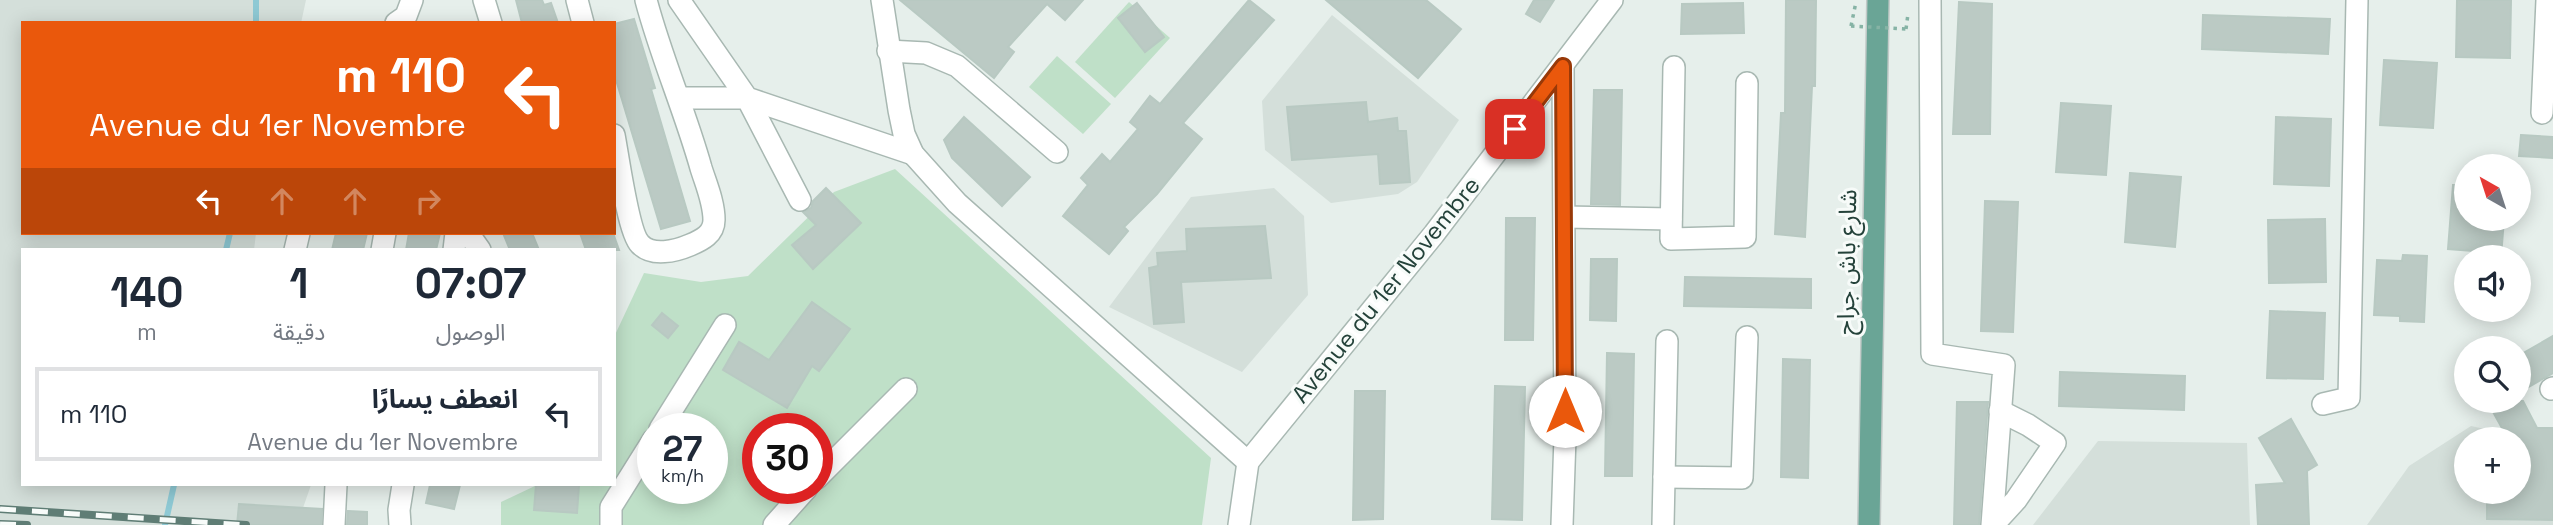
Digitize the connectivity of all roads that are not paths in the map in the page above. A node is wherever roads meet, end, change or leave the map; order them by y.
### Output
1 (412, 0) edge
2 (484, 0) edge
3 (577, 0) edge
4 (646, 0) edge
5 (680, 0) edge
6 (882, 0) edge
7 (1612, 0) edge
8 (1878, 0) edge
9 (1930, 0) edge
10 (2357, 0) edge
11 (2547, 0) edge
12 (399, 21) edge
13 (490, 21) edge
14 (582, 21) edge
15 (888, 51) junction
16 (1563, 66) junction
17 (1674, 67) dead end
18 (1747, 83) dead end
19 (747, 97) junction
20 (679, 98) junction
21 (2542, 113) dead end
22 (616, 145) edge
23 (1057, 152) dead end
24 (913, 155) junction
25 (800, 200) dead end
26 (1565, 217) junction
27 (1671, 219) junction
28 (725, 325) dead end
29 (1747, 337) dead end
30 (1667, 341) dead end
31 (906, 389) dead end
32 (2323, 404) dead end
33 (2000, 411) junction
34 (670, 413) edge
35 (833, 462) edge
36 (1248, 462) junction
37 (637, 466) edge
38 (1664, 477) junction
39 (336, 486) edge
40 (402, 486) edge
41 (793, 504) edge
42 (334, 525) edge
43 (400, 525) edge
44 (611, 525) edge
45 (774, 525) edge
46 (1239, 525) edge
47 (1562, 525) edge
48 (1663, 525) edge
49 (1869, 525) edge
50 (1993, 525) edge

1 - 12 street
2 - 13 street
3 - 14 street
4 - 20 street
5 - 19 street
6 - 15 street
7 - 16 street, Avenue du 1er Novembre
8 - 49 main road, شارع باش جراح
9 - 33 street
10 - 32 street
11 - 21 street
15 - 23 street
15 - 24 street
16 - 26 street
16 - 36 street, Avenue du 1er Novembre
17 - 27 street
18 - 27 street
19 - 20 street
19 - 24 street
19 - 25 street
20 - 22 street
24 - 36 street
26 - 27 street
26 - 47 street
28 - 34 street
29 - 38 street
30 - 38 street
31 - 35 street
33 - 50 street
33 - 50 street
36 - 46 street
37 - 44 street
38 - 48 street
39 - 42 street
40 - 43 street
41 - 45 street

